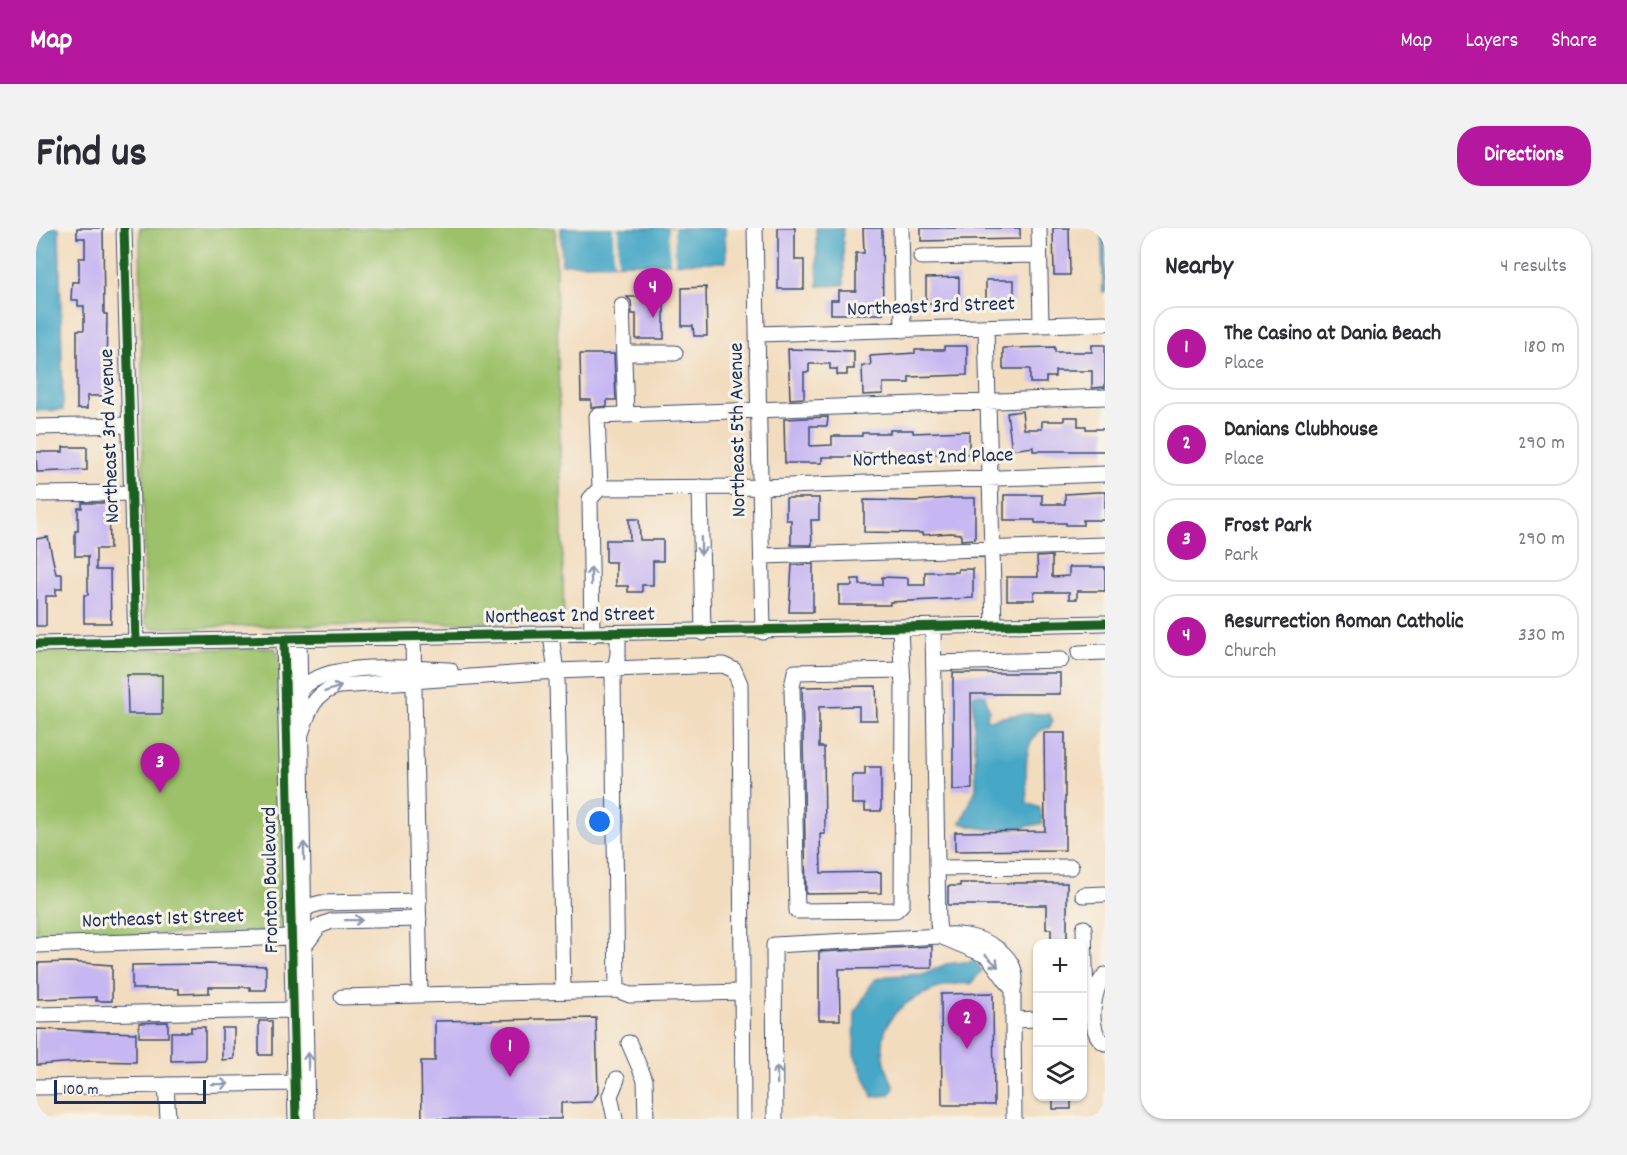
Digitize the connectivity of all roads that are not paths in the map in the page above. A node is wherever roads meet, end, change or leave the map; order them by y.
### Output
1 (124, 228) edge
2 (755, 228) edge
3 (901, 228) edge
4 (1039, 228) edge
5 (1039, 255) junction
6 (921, 257) dead end
7 (622, 306) dead end
8 (1105, 323) edge
9 (1041, 325) junction
10 (986, 327) junction
11 (903, 330) junction
12 (758, 334) junction
13 (624, 353) junction
14 (675, 353) dead end
15 (1105, 397) edge
16 (988, 401) junction
17 (760, 409) junction
18 (626, 415) junction
19 (128, 425) junction
20 (36, 427) edge
21 (1105, 474) edge
22 (990, 478) junction
23 (700, 487) junction
24 (762, 487) junction
25 (600, 488) junction
26 (130, 493) junction
27 (36, 494) edge
28 (1105, 545) edge
29 (992, 549) junction
30 (763, 556) junction
31 (1105, 623) edge
32 (994, 626) junction
33 (900, 628) junction
34 (933, 628) junction
35 (764, 632) junction
36 (703, 633) junction
37 (618, 634) junction
38 (551, 635) junction
39 (592, 635) junction
40 (412, 638) junction
41 (291, 640) junction
42 (136, 643) junction
43 (36, 644) edge
44 (1105, 652) edge
45 (1079, 653) dead end
46 (1061, 660) dead end
47 (934, 663) junction
48 (615, 668) junction
49 (902, 670) junction
50 (556, 671) junction
51 (413, 675) junction
52 (300, 689) junction
53 (295, 733) junction
54 (1071, 867) dead end
55 (937, 868) junction
56 (1105, 894) edge
57 (1083, 895) dead end
58 (419, 901) junction
59 (305, 909) junction
60 (419, 919) junction
61 (1084, 928) dead end
62 (291, 932) junction
63 (940, 936) junction
64 (306, 944) junction
65 (36, 945) edge
66 (1105, 975) edge
67 (617, 990) junction
68 (563, 991) junction
69 (742, 992) junction
70 (1086, 993) edge
71 (420, 995) junction
72 (342, 997) dead end
73 (292, 1010) junction
74 (36, 1015) edge
75 (1033, 1019) edge
76 (1013, 1020) junction
77 (629, 1043) dead end
78 (1105, 1043) edge
79 (617, 1079) dead end
80 (294, 1083) junction
81 (166, 1085) junction
82 (36, 1087) edge
83 (1013, 1118) edge
84 (168, 1119) edge
85 (296, 1119) edge
86 (307, 1119) edge
87 (615, 1119) edge
88 (646, 1119) edge
89 (743, 1119) edge
90 (776, 1119) edge

1 - 19 street, Northeast 3rd Avenue
2 - 12 street, Northeast 5th Avenue
3 - 11 street
4 - 5 street
5 - 6 street
5 - 9 street
7 - 13 street
8 - 9 street, Northeast 3rd Street
9 - 10 street, Northeast 3rd Street
10 - 11 street, Northeast 3rd Street
10 - 16 street
11 - 12 street, Northeast 3rd Street
12 - 17 street, Northeast 5th Avenue
13 - 14 street
13 - 18 street
15 - 16 street
16 - 17 street
16 - 22 street
17 - 18 street
17 - 24 street, Northeast 5th Avenue
18 - 25 street
19 - 20 street
19 - 26 street, Northeast 3rd Avenue
21 - 22 street, Northeast 2nd Place
22 - 24 street, Northeast 2nd Place
22 - 29 street
23 - 24 street, Northeast 2nd Place
23 - 25 street, Northeast 2nd Place
23 -> 36 street
24 - 30 street, Northeast 5th Avenue
39 -> 25 street
26 - 27 street
26 - 42 street, Northeast 3rd Avenue
28 - 29 street
29 - 30 street
29 - 32 street
30 - 35 street, Northeast 5th Avenue
31 - 32 street, Northeast 2nd Street
32 - 34 street, Northeast 2nd Street
33 - 34 street, Northeast 2nd Street
33 - 35 street, Northeast 2nd Street
33 - 49 street
34 - 47 street
35 - 36 street, Northeast 2nd Street
36 - 37 street, Northeast 2nd Street
37 - 39 street, Northeast 2nd Street
37 - 48 street
38 - 39 street, Northeast 2nd Street
38 - 40 street, Northeast 2nd Street
38 - 50 street
40 - 41 street, Northeast 2nd Street
40 - 51 street
41 - 42 street, Northeast 2nd Street
41 - 52 street
41 - 53 street, Fronton Boulevard
42 - 43 street, Northeast 2nd Street
44 - 45 street
46 - 47 street
47 - 55 street
48 - 50 street
48 - 67 street
48 - 69 street
49 - 49 street
50 - 51 street
50 - 68 street
51 - 52 street
53 -> 51 street
51 - 58 street
52 - 53 street
59 -> 53 street, Fronton Boulevard
53 - 62 street, Fronton Boulevard
54 - 55 street
55 - 63 street
56 - 57 street
58 - 59 street
58 - 60 street
59 - 62 street
59 - 64 street, Fronton Boulevard
64 -> 60 street
60 - 71 street
61 - 70 street
62 - 65 street, Northeast 1st Street
62 - 73 street, Fronton Boulevard
63 - 76 street
90 -> 63 street
86 -> 64 street, Fronton Boulevard
66 - 78 street
67 - 68 street
67 - 69 street
68 - 71 street
69 - 89 street
71 - 72 street
73 - 74 street
73 - 80 street, Fronton Boulevard
75 - 76 street
76 - 83 street
77 - 88 street
79 - 87 street
81 -> 80 street
80 - 85 street, Fronton Boulevard
81 - 82 street
81 - 84 street

